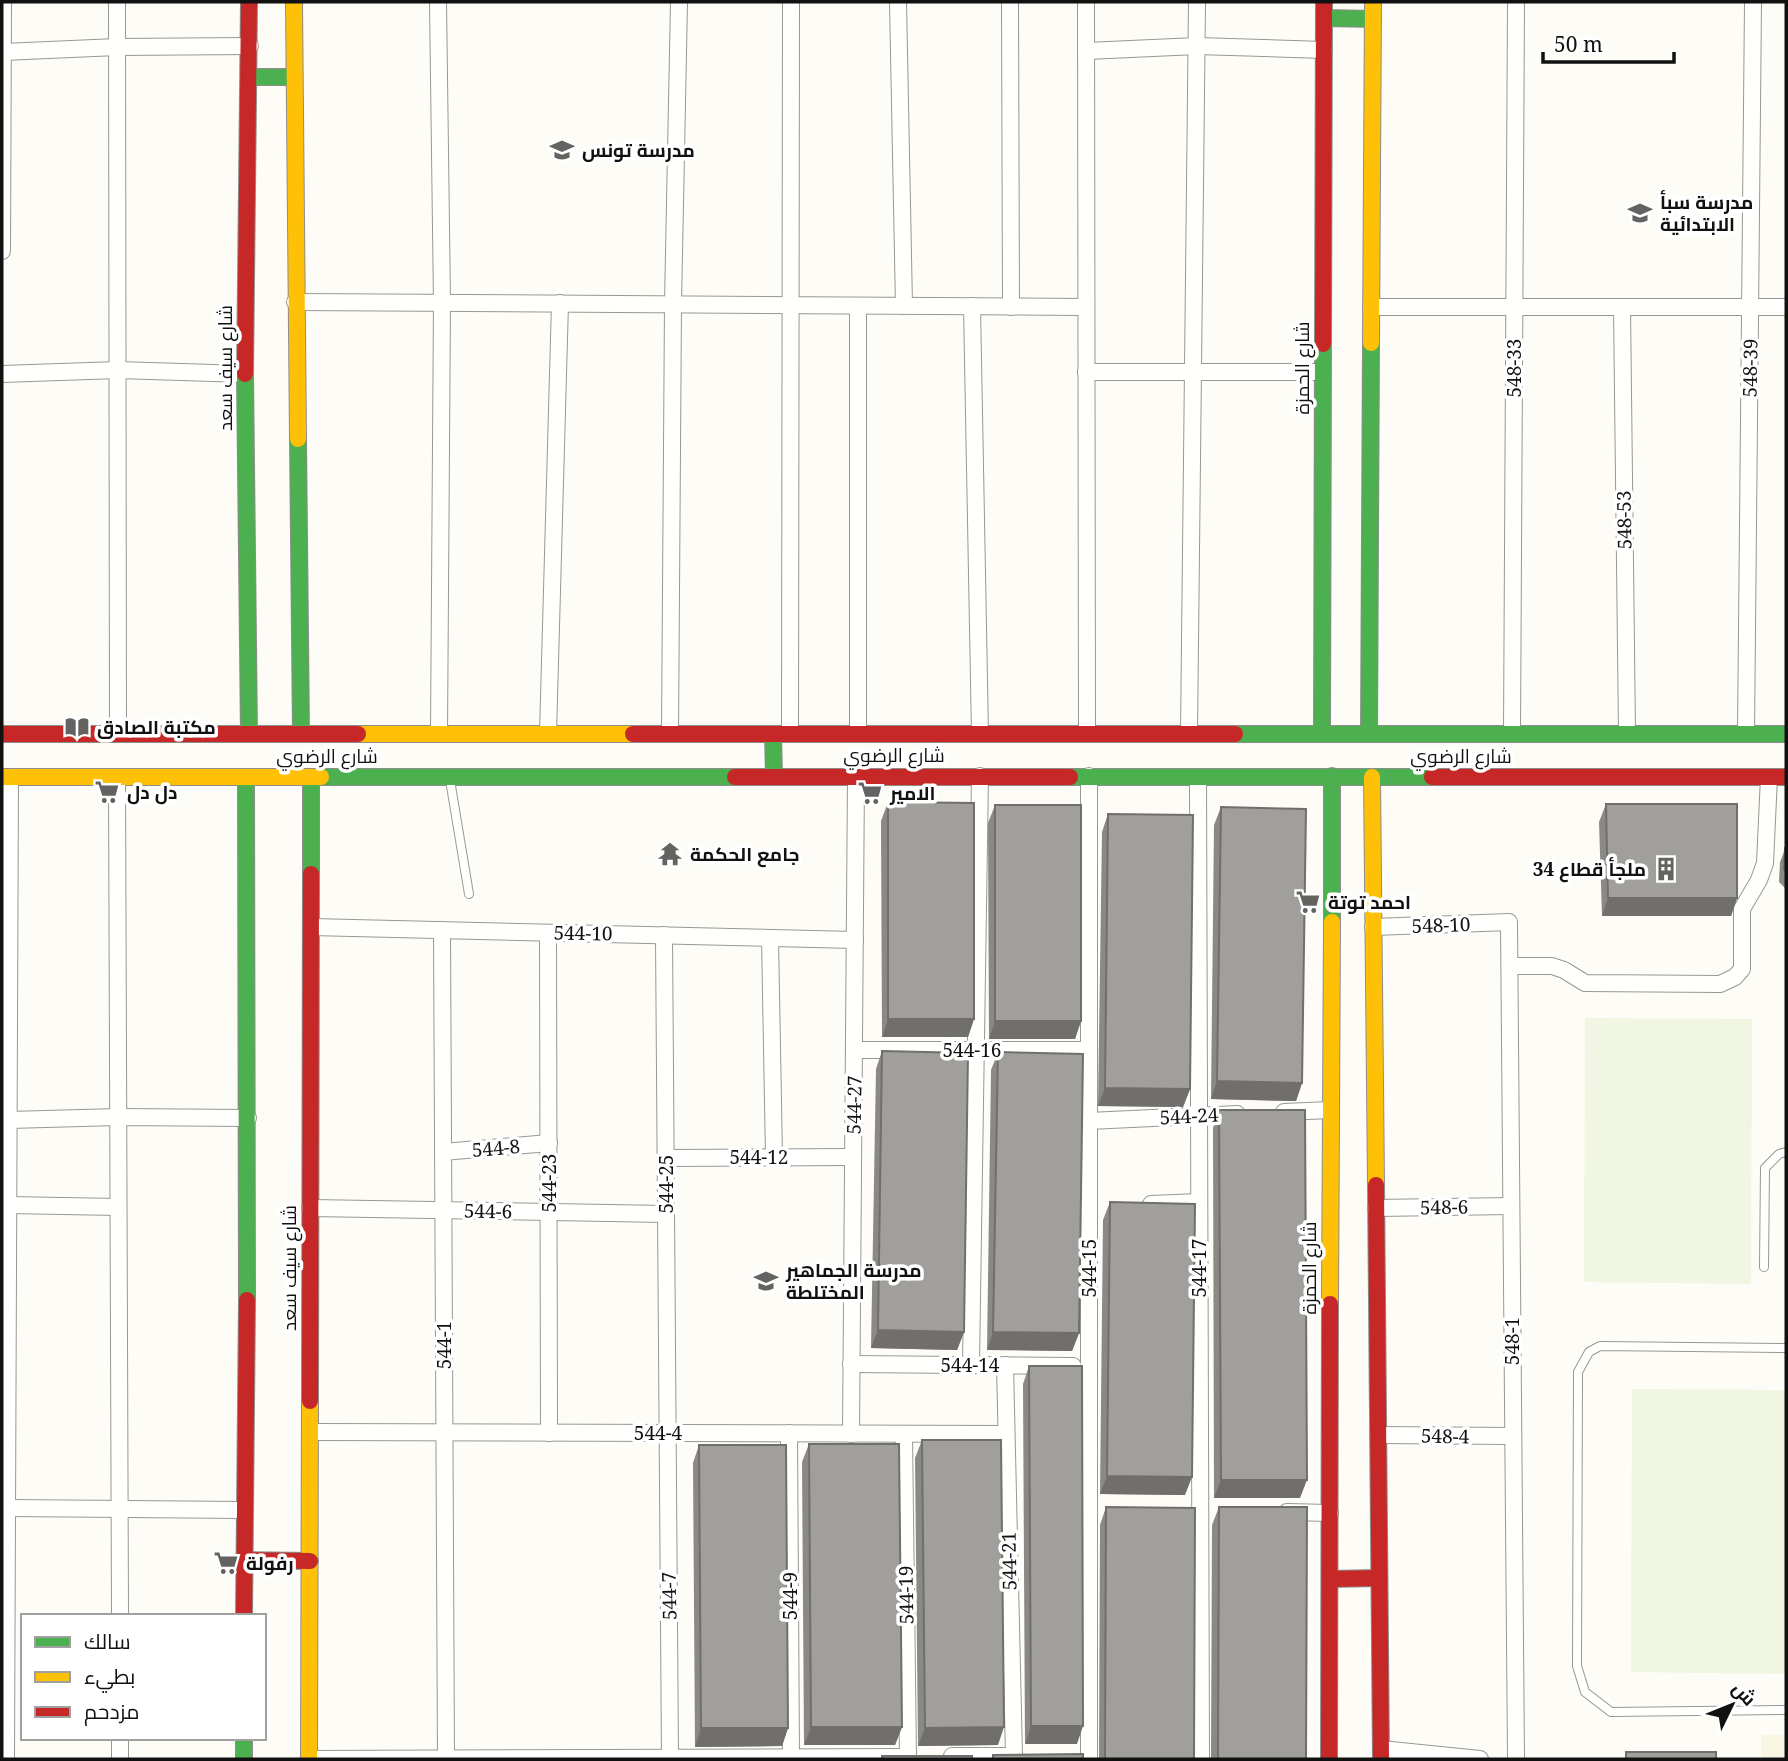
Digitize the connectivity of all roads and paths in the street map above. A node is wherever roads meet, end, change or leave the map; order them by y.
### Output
1 (2, 2) edge
2 (117, 2) edge
3 (249, 2) edge
4 (294, 2) edge
5 (438, 2) edge
6 (679, 2) edge
7 (791, 2) edge
8 (898, 2) edge
9 (1010, 2) edge
10 (1086, 2) edge
11 (1197, 2) edge
12 (1373, 2) edge
13 (1516, 2) edge
14 (1753, 2) edge
15 (1324, 10) edge
16 (1373, 19) junction
17 (1197, 46) junction
18 (117, 47) junction
19 (250, 47) junction
20 (1324, 50) junction
21 (1086, 51) junction
22 (2, 52) edge
23 (249, 77) junction
24 (295, 77) junction
25 (2, 251) edge
26 (295, 302) junction
27 (442, 302) junction
28 (560, 303) junction
29 (673, 304) junction
30 (791, 305) junction
31 (858, 306) junction
32 (904, 306) junction
33 (972, 306) junction
34 (1011, 307) junction
35 (1086, 307) junction
36 (1371, 307) junction
37 (1515, 307) junction
38 (1622, 307) junction
39 (1750, 307) junction
40 (1786, 307) edge
41 (118, 370) junction
42 (1086, 372) junction
43 (1323, 372) junction
44 (1192, 373) junction
45 (2, 374) edge
46 (245, 374) junction
47 (1512, 733) junction
48 (1627, 733) junction
49 (2, 734) edge
50 (118, 734) junction
51 (248, 734) junction
52 (301, 734) junction
53 (439, 734) junction
54 (548, 734) junction
55 (670, 734) junction
56 (773, 734) junction
57 (790, 734) junction
58 (858, 734) junction
59 (980, 734) junction
60 (1087, 734) junction
61 (1189, 734) junction
62 (1322, 734) junction
63 (1369, 734) junction
64 (1746, 734) junction
65 (1786, 734) edge
66 (774, 776) junction
67 (856, 776) junction
68 (980, 776) junction
69 (1089, 776) junction
70 (1332, 776) junction
71 (6, 777) edge
72 (450, 777) junction
73 (1198, 777) junction
74 (1372, 777) junction
75 (1769, 777) junction
76 (1786, 777) edge
77 (117, 778) junction
78 (246, 778) junction
79 (311, 778) junction
80 (469, 894) dead end
81 (1509, 922) joint
82 (311, 927) junction
83 (1373, 927) junction
84 (442, 930) junction
85 (548, 933) junction
86 (664, 935) junction
87 (770, 938) junction
88 (855, 940) junction
89 (1510, 967) junction
90 (854, 1050) junction
91 (976, 1050) junction
92 (1089, 1050) junction
93 (5, 1057) edge
94 (1330, 1110) junction
95 (1199, 1115) junction
96 (118, 1117) junction
97 (247, 1118) junction
98 (9, 1120) junction
99 (1089, 1121) junction
100 (549, 1143) junction
101 (1786, 1152) edge
102 (443, 1153) junction
103 (774, 1157) junction
104 (853, 1157) junction
105 (666, 1158) junction
106 (1199, 1202) junction
107 (1136, 1204) edge
108 (8, 1205) junction
109 (1511, 1206) junction
110 (118, 1207) junction
111 (310, 1208) junction
112 (1376, 1208) junction
113 (443, 1210) junction
114 (549, 1212) junction
115 (666, 1214) junction
116 (1764, 1267) dead end
117 (1786, 1348) edge
118 (5, 1364) edge
119 (851, 1364) junction
120 (971, 1364) junction
121 (1005, 1365) junction
122 (1089, 1367) junction
123 (310, 1432) junction
124 (444, 1433) junction
125 (549, 1433) junction
126 (667, 1433) junction
127 (789, 1433) junction
128 (850, 1434) junction
129 (904, 1434) junction
130 (1006, 1434) junction
131 (1378, 1435) junction
132 (1513, 1436) junction
133 (7, 1508) junction
134 (119, 1510) junction
135 (245, 1510) junction
136 (1265, 1512) edge
137 (1330, 1513) junction
138 (245, 1560) junction
139 (310, 1561) junction
140 (1379, 1578) junction
141 (1330, 1579) junction
142 (120, 1614) edge
143 (244, 1614) edge
144 (1786, 1710) edge
145 (120, 1740) edge
146 (244, 1740) edge
147 (1381, 1754) edge
148 (921, 1757) junction
149 (1085, 1757) edge
150 (670, 1758) edge
151 (791, 1758) edge
152 (860, 1758) edge
153 (975, 1758) edge
154 (6, 1759) edge
155 (120, 1759) edge
156 (244, 1759) edge
157 (309, 1759) edge
158 (446, 1759) edge
159 (550, 1759) edge
160 (1201, 1759) edge
161 (1329, 1759) edge
162 (1480, 1759) edge
163 (1516, 1759) edge

1 - 22 street
2 - 18 street
3 - 19 street, شارع سيف سعد
4 - 24 street
5 - 27 street
6 - 29 street
7 - 30 street
8 - 32 street
9 - 34 street
10 - 21 street
11 - 17 street
12 - 16 street
13 - 37 street, 548-33
14 - 39 street, 548-39
15 - 16 street
15 - 20 street, شارع الحمزة
16 - 36 street
17 - 20 street
17 - 21 street
17 - 44 street
18 - 19 street
18 - 22 street
18 - 41 street
19 - 23 street, شارع سيف سعد
20 - 43 street, شارع الحمزة
21 - 35 street
22 - 25 street
23 - 24 street
23 - 46 street, شارع سيف سعد
24 - 26 street
26 - 27 street
26 - 52 street
27 - 28 street
27 - 53 street
28 - 29 street
28 - 54 street
29 - 30 street
29 - 55 street
30 - 31 street
30 - 57 street
31 - 32 street
31 - 58 street
32 - 33 street
33 - 34 street
33 - 59 street
34 - 35 street
35 - 42 street
36 - 37 street
36 - 63 street
37 - 38 street
37 - 47 street, 548-33
38 - 39 street
38 - 48 street, 548-53
39 - 40 street
39 - 64 street, 548-39
41 - 45 street
41 - 46 street
41 - 50 street
42 - 44 street
42 - 60 street
43 - 44 street
43 - 62 street, شارع الحمزة
44 - 61 street
46 - 51 street, شارع سيف سعد
47 - 48 street, شارع الرضوي
47 - 63 street, شارع الرضوي
48 - 64 street, شارع الرضوي
49 - 50 street, شارع الرضوي
50 - 51 street, شارع الرضوي
51 - 52 street, شارع الرضوي
52 - 53 street, شارع الرضوي
53 - 54 street, شارع الرضوي
54 - 55 street, شارع الرضوي
55 - 56 street, شارع الرضوي
56 - 57 street, شارع الرضوي
56 - 66 street
57 - 58 street, شارع الرضوي
58 - 59 street, شارع الرضوي
59 - 60 street, شارع الرضوي
60 - 61 street, شارع الرضوي
61 - 62 street, شارع الرضوي
62 - 63 street, شارع الرضوي
64 - 65 street, شارع الرضوي
66 - 67 street, شارع الرضوي
66 - 72 street, شارع الرضوي
67 - 68 street, شارع الرضوي
67 - 88 street, 544-27
68 - 69 street, شارع الرضوي
68 - 91 street
69 - 73 street, شارع الرضوي
69 - 92 street, 544-15
70 - 73 street, شارع الرضوي
70 - 74 street, شارع الرضوي
70 - 94 street, شارع الحمزة
71 - 77 street, شارع الرضوي
71 - 93 street
72 - 79 street, شارع الرضوي
72 - 80 lane
73 - 95 street, 544-17
74 - 75 street, شارع الرضوي
74 - 83 street
75 - 76 street, شارع الرضوي
75 - 89 street
77 - 78 street, شارع الرضوي
77 - 96 street
78 - 79 street, شارع الرضوي
78 - 97 street
79 - 82 street, شارع سيف سعد
81 - 83 street, 548-10
81 - 89 street, 548-1
82 - 84 street, 544-10
82 - 111 street, شارع سيف سعد
83 - 112 street
84 - 85 street, 544-10
84 - 102 street, 544-1
85 - 86 street, 544-10
85 - 100 street, 544-23
86 - 87 street, 544-10
86 - 105 street, 544-25
87 - 88 street, 544-10
87 - 103 street
88 - 90 street, 544-27
89 - 109 street, 548-1
90 - 91 street, 544-16
90 - 104 street, 544-27
91 - 92 street, 544-16
91 - 120 street
92 - 99 street, 544-15
93 - 98 street
94 - 95 street, 544-24
94 - 137 street, شارع الحمزة
95 - 99 street, 544-24
95 - 106 street, 544-17
96 - 97 street
96 - 98 street
96 - 110 street
97 - 135 street
98 - 108 street
99 - 122 street, 544-15
100 - 102 street, 544-8
100 - 114 street, 544-23
101 - 116 lane
102 - 113 street, 544-1
103 - 104 street, 544-12
103 - 105 street, 544-12
104 - 119 street, 544-27
105 - 115 street, 544-25
106 - 107 street
106 - 160 street, 544-17
108 - 110 street
108 - 118 street
109 - 112 street, 548-6
109 - 132 street, 548-1
110 - 134 street
111 - 113 street, 544-6
111 - 123 street, شارع سيف سعد
112 - 131 street
113 - 114 street, 544-6
113 - 124 street, 544-1
114 - 115 street, 544-6
114 - 125 street, 544-23
115 - 126 street, 544-25
117 - 144 lane
118 - 133 street
119 - 120 street, 544-14
119 - 128 street, 544-27
120 - 121 street, 544-14
121 - 122 street, 544-14
121 - 130 street, 544-21
122 - 149 street, 544-15
123 - 124 street, 544-4
123 - 139 street, شارع سيف سعد
124 - 125 street, 544-4
124 - 158 street, 544-1
125 - 126 street, 544-4
126 - 127 street, 544-4
126 - 150 street, 544-7
127 - 128 street, 544-4
127 - 151 street, 544-9
128 - 129 street, 544-4
129 - 130 street, 544-4
129 - 148 street, 544-19
130 - 153 street, 544-21
131 - 132 street, 548-4
131 - 140 street
132 - 163 street, 548-1
133 - 134 street
133 - 154 street
134 - 135 street
134 - 142 street
135 - 138 street
136 - 137 street
137 - 141 street, شارع الحمزة
138 - 139 street
138 - 143 street
139 - 157 street, شارع سيف سعد
140 - 141 street
140 - 147 street
141 - 161 street, شارع الحمزة
145 - 155 street
146 - 156 street
147 - 162 street
148 - 152 street
148 - 153 street
150 - 151 street
150 - 159 street
151 - 152 street
157 - 158 street
158 - 159 street

